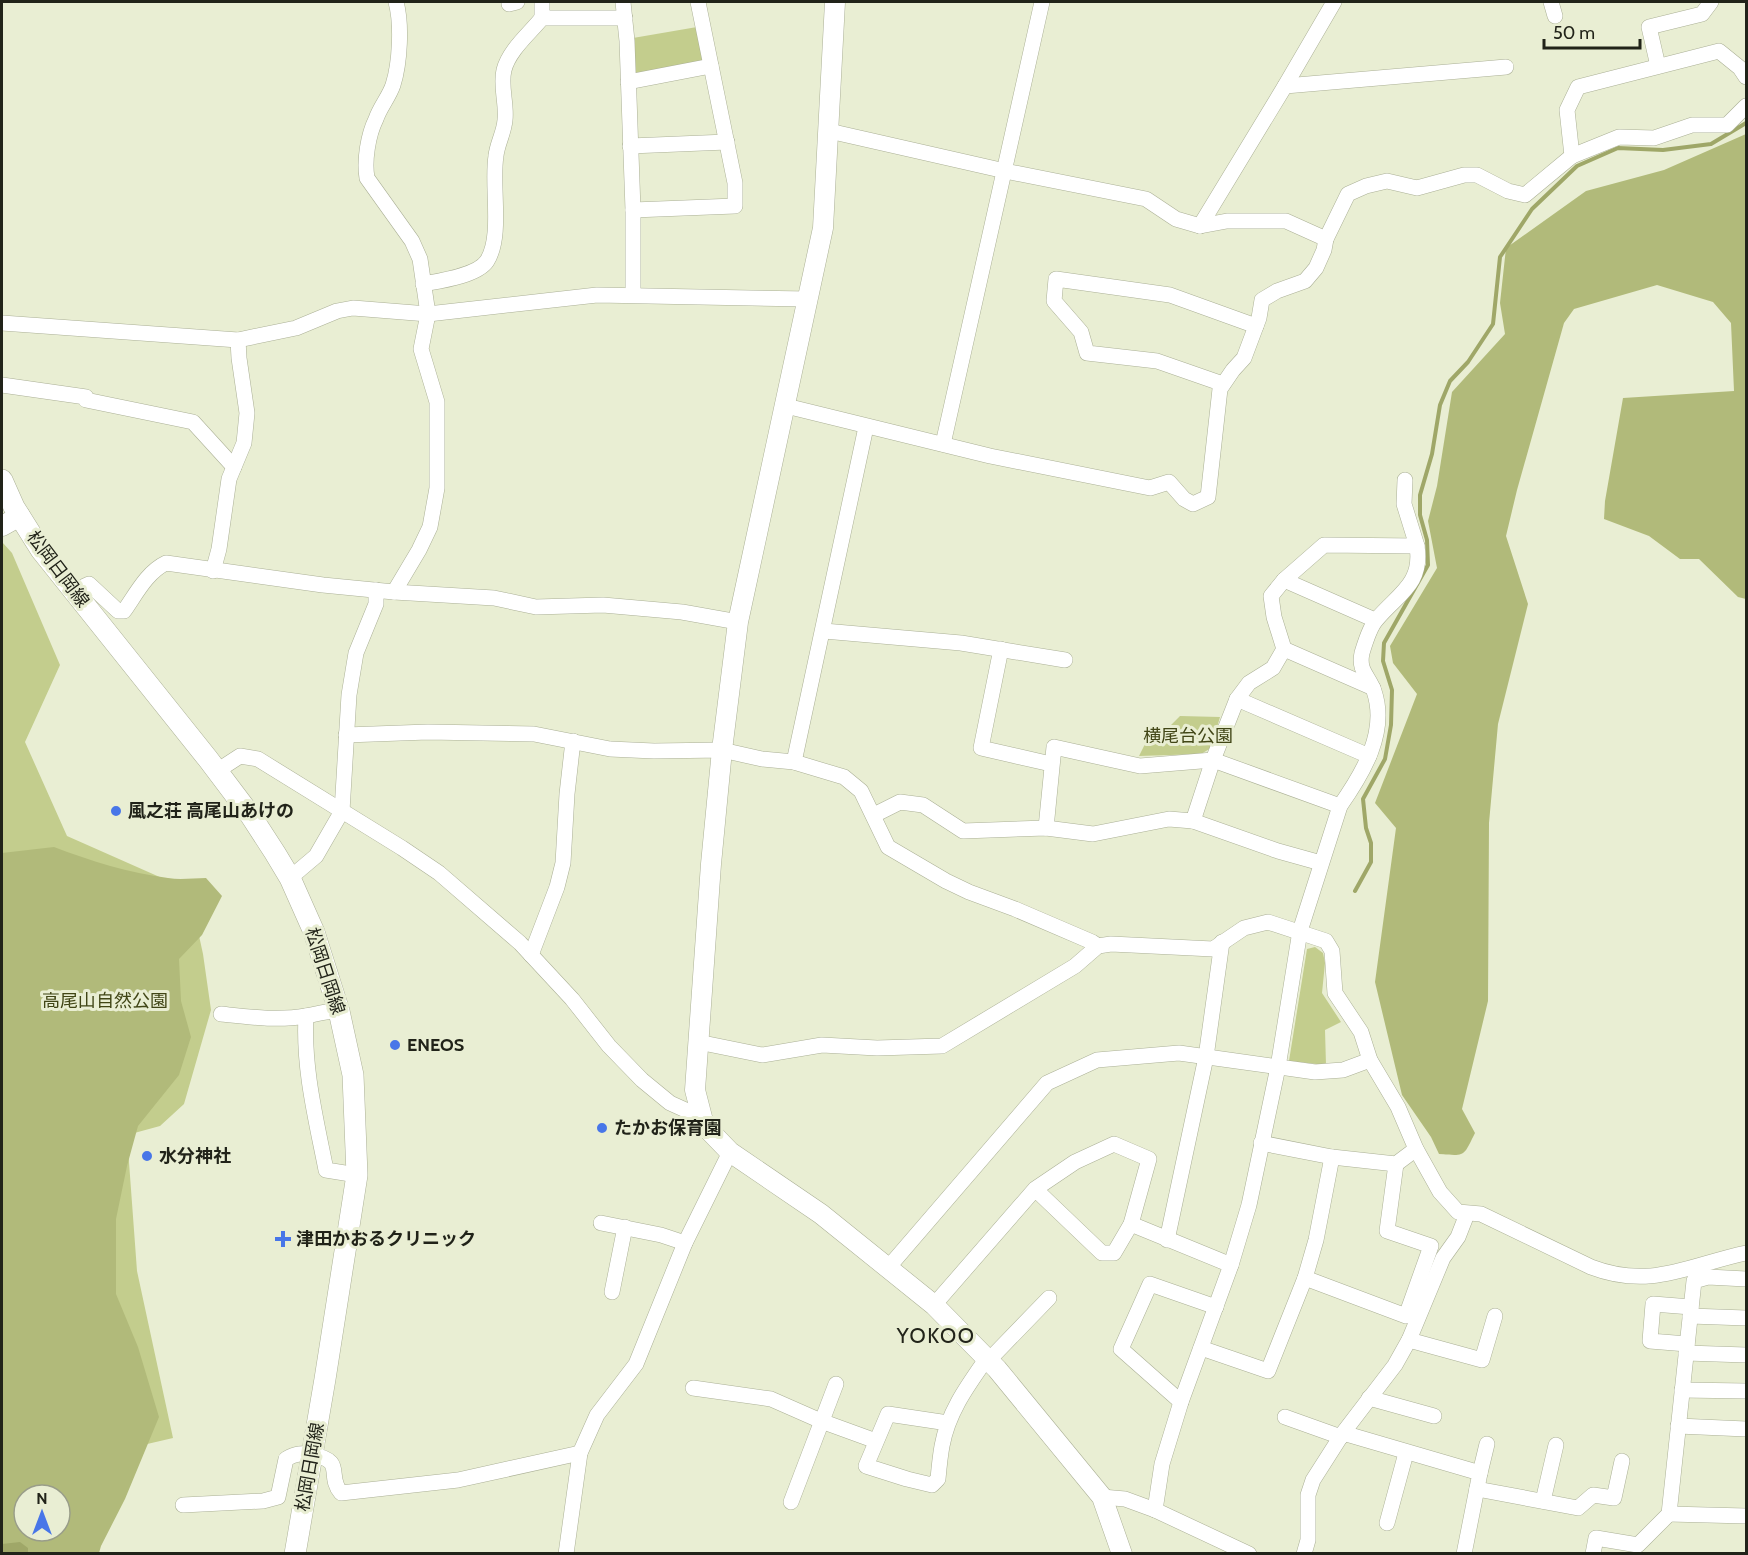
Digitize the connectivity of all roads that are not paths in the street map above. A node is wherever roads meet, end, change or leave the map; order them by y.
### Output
1 (396, 2) edge
2 (508, 2) edge
3 (517, 2) edge
4 (542, 2) edge
5 (623, 2) edge
6 (698, 2) edge
7 (835, 2) edge
8 (1042, 2) edge
9 (1334, 2) edge
10 (1711, 2) edge
11 (542, 18) junction
12 (625, 18) junction
13 (711, 66) junction
14 (1658, 66) junction
15 (1506, 67) dead end
16 (1746, 77) edge
17 (628, 82) junction
18 (1286, 87) junction
19 (1746, 106) edge
20 (829, 131) junction
21 (727, 142) junction
22 (630, 146) junction
23 (1572, 156) junction
24 (1005, 171) junction
25 (633, 210) junction
26 (1200, 226) junction
27 (1326, 239) junction
28 (423, 284) junction
29 (633, 295) junction
30 (808, 299) junction
31 (428, 314) junction
32 (2, 323) edge
33 (1256, 326) junction
34 (238, 340) junction
35 (1223, 384) junction
36 (2, 385) edge
37 (786, 406) junction
38 (866, 427) junction
39 (943, 444) junction
40 (234, 467) junction
41 (2, 480) edge
42 (1405, 480) dead end
43 (11, 521) edge
44 (1417, 546) junction
45 (213, 571) junction
46 (1284, 580) junction
47 (376, 590) junction
48 (74, 591) junction
49 (394, 592) junction
50 (1375, 620) junction
51 (738, 622) junction
52 (824, 631) junction
53 (1001, 649) junction
54 (1284, 649) junction
55 (1065, 660) dead end
56 (1373, 688) junction
57 (1236, 699) junction
58 (346, 735) junction
59 (573, 741) junction
60 (722, 750) junction
61 (1370, 756) junction
62 (1213, 760) junction
63 (794, 762) junction
64 (1051, 764) junction
65 (217, 771) junction
66 (1340, 806) junction
67 (342, 811) junction
68 (874, 815) junction
69 (1193, 821) junction
70 (1046, 828) junction
71 (1321, 863) junction
72 (290, 878) junction
73 (1300, 931) junction
74 (1222, 942) junction
75 (1098, 946) junction
76 (531, 955) junction
77 (339, 1011) junction
78 (221, 1014) dead end
79 (306, 1016) junction
80 (698, 1042) junction
81 (1206, 1057) junction
82 (1370, 1060) junction
83 (1278, 1067) junction
84 (701, 1117) junction
85 (1261, 1143) junction
86 (1416, 1149) junction
87 (730, 1152) junction
88 (1332, 1157) junction
89 (1396, 1164) junction
90 (357, 1174) junction
91 (1035, 1189) junction
92 (1467, 1214) junction
93 (601, 1223) dead end
94 (1131, 1224) junction
95 (625, 1227) junction
96 (1167, 1240) junction
97 (685, 1243) junction
98 (1746, 1253) edge
99 (1231, 1265) junction
100 (887, 1269) junction
101 (1305, 1278) junction
102 (1746, 1279) edge
103 (612, 1292) dead end
104 (1049, 1298) dead end
105 (934, 1305) junction
106 (1216, 1307) junction
107 (1690, 1311) junction
108 (1495, 1316) dead end
109 (1746, 1318) edge
110 (1409, 1340) junction
111 (1201, 1348) junction
112 (1686, 1348) junction
113 (1746, 1355) edge
114 (988, 1359) junction
115 (836, 1384) dead end
116 (693, 1388) dead end
117 (1682, 1390) junction
118 (1746, 1391) edge
119 (1369, 1398) junction
120 (1180, 1402) junction
121 (1434, 1416) dead end
122 (1285, 1417) dead end
123 (821, 1421) junction
124 (948, 1423) junction
125 (1678, 1426) junction
126 (1746, 1429) edge
127 (1342, 1435) junction
128 (876, 1441) junction
129 (1488, 1444) dead end
130 (1556, 1445) dead end
131 (580, 1453) junction
132 (1406, 1453) junction
133 (312, 1455) junction
134 (1622, 1461) dead end
135 (1479, 1481) junction
136 (1102, 1497) junction
137 (1543, 1501) junction
138 (790, 1502) dead end
139 (183, 1505) dead end
140 (1155, 1510) junction
141 (1668, 1514) junction
142 (1746, 1516) edge
143 (1387, 1523) dead end
144 (295, 1554) edge
145 (566, 1554) edge
146 (1122, 1554) edge
147 (1249, 1554) edge
148 (1304, 1554) edge
149 (1464, 1554) edge
150 (1593, 1554) edge

1 - 28 street
2 - 3 street
4 - 11 street
5 - 12 street
6 - 13 street
7 - 20 street
8 - 24 street
9 - 18 street
10 - 14 street
11 - 12 street
11 - 28 street
12 - 17 street
13 - 17 street
13 - 21 street
14 - 16 street
14 - 23 street
15 - 18 street
17 - 22 street
18 - 26 street
19 - 23 street
20 - 24 street
20 - 30 street
21 - 22 street
21 - 25 street
22 - 25 street
23 - 27 street
24 - 26 street
24 - 39 street
25 - 29 street
26 - 27 street
27 - 33 street
28 - 31 street
29 - 30 street
29 - 31 street
30 - 37 street
31 - 34 street
31 - 49 street
32 - 34 street
33 - 35 street
33 - 35 street
34 - 40 street
35 - 39 street
36 - 40 street
37 - 38 street
37 - 51 street
38 - 39 street
38 - 52 street
40 - 45 street
41 - 43 main road, 松岡日岡線
42 - 44 street
43 - 48 main road, 松岡日岡線
44 - 46 street
44 - 50 street
45 - 47 street
45 - 48 street
46 - 50 street
46 - 54 street
47 - 49 street
47 - 58 street
48 - 65 main road, 松岡日岡線
49 - 51 street
50 - 56 street
51 - 60 street
52 - 53 street
52 - 63 street
53 - 55 street
53 - 64 street
54 - 56 street
54 - 57 street
56 - 61 street
57 - 61 street
57 - 62 street
58 - 59 street
58 - 67 street
59 - 60 street
59 - 76 street
60 - 63 street
60 - 80 street
61 - 66 street
62 - 64 street
62 - 66 street
62 - 69 street
63 - 68 street
64 - 70 street
65 - 67 street
65 - 72 main road, 松岡日岡線
66 - 71 street
67 - 72 street
67 - 76 street
68 - 70 street
68 - 75 street
69 - 70 street
69 - 71 street
71 - 73 street
72 - 77 main road, 松岡日岡線
73 - 74 street
73 - 82 street
73 - 83 street
74 - 75 street
74 - 81 street
75 - 80 street
76 - 84 street
77 - 79 street
77 - 90 main road, 松岡日岡線
78 - 79 street
79 - 90 street
80 - 84 street
81 - 83 street
81 - 96 street
81 - 100 street
82 - 83 street
82 - 86 street
83 - 85 street
84 - 87 street
85 - 88 street
85 - 99 street
86 - 89 street
86 - 92 street
87 - 97 street
87 - 100 street
88 - 89 street
88 - 101 street
89 - 101 street
90 - 133 main road, 松岡日岡線
91 - 94 street
91 - 94 street
91 - 105 street
92 - 98 street
92 - 110 street
93 - 95 street
94 - 96 street
95 - 97 street
95 - 103 street
96 - 99 street
97 - 131 street
99 - 106 street
100 - 105 street
101 - 111 street
102 - 107 street
104 - 114 street
105 - 114 street
106 - 111 street
106 - 120 street
107 - 109 street
107 - 112 street
107 - 112 street
108 - 110 street
110 - 119 street
111 - 120 street
112 - 113 street
112 - 117 street
114 - 124 street
114 - 136 street
115 - 123 street
116 - 123 street
117 - 118 street
117 - 125 street
119 - 121 street
119 - 127 street
120 - 140 street
122 - 127 street
123 - 128 street
123 - 138 street
124 - 128 street
124 - 128 street
125 - 126 street
125 - 141 street
127 - 132 street
127 - 148 street
129 - 135 street
130 - 137 street
131 - 133 street
131 - 145 street
132 - 135 street
132 - 143 street
133 - 139 street
133 - 144 main road, 松岡日岡線
134 - 137 street
135 - 137 street
135 - 149 street
136 - 140 street
136 - 146 street
140 - 147 street
141 - 142 street
141 - 150 street

